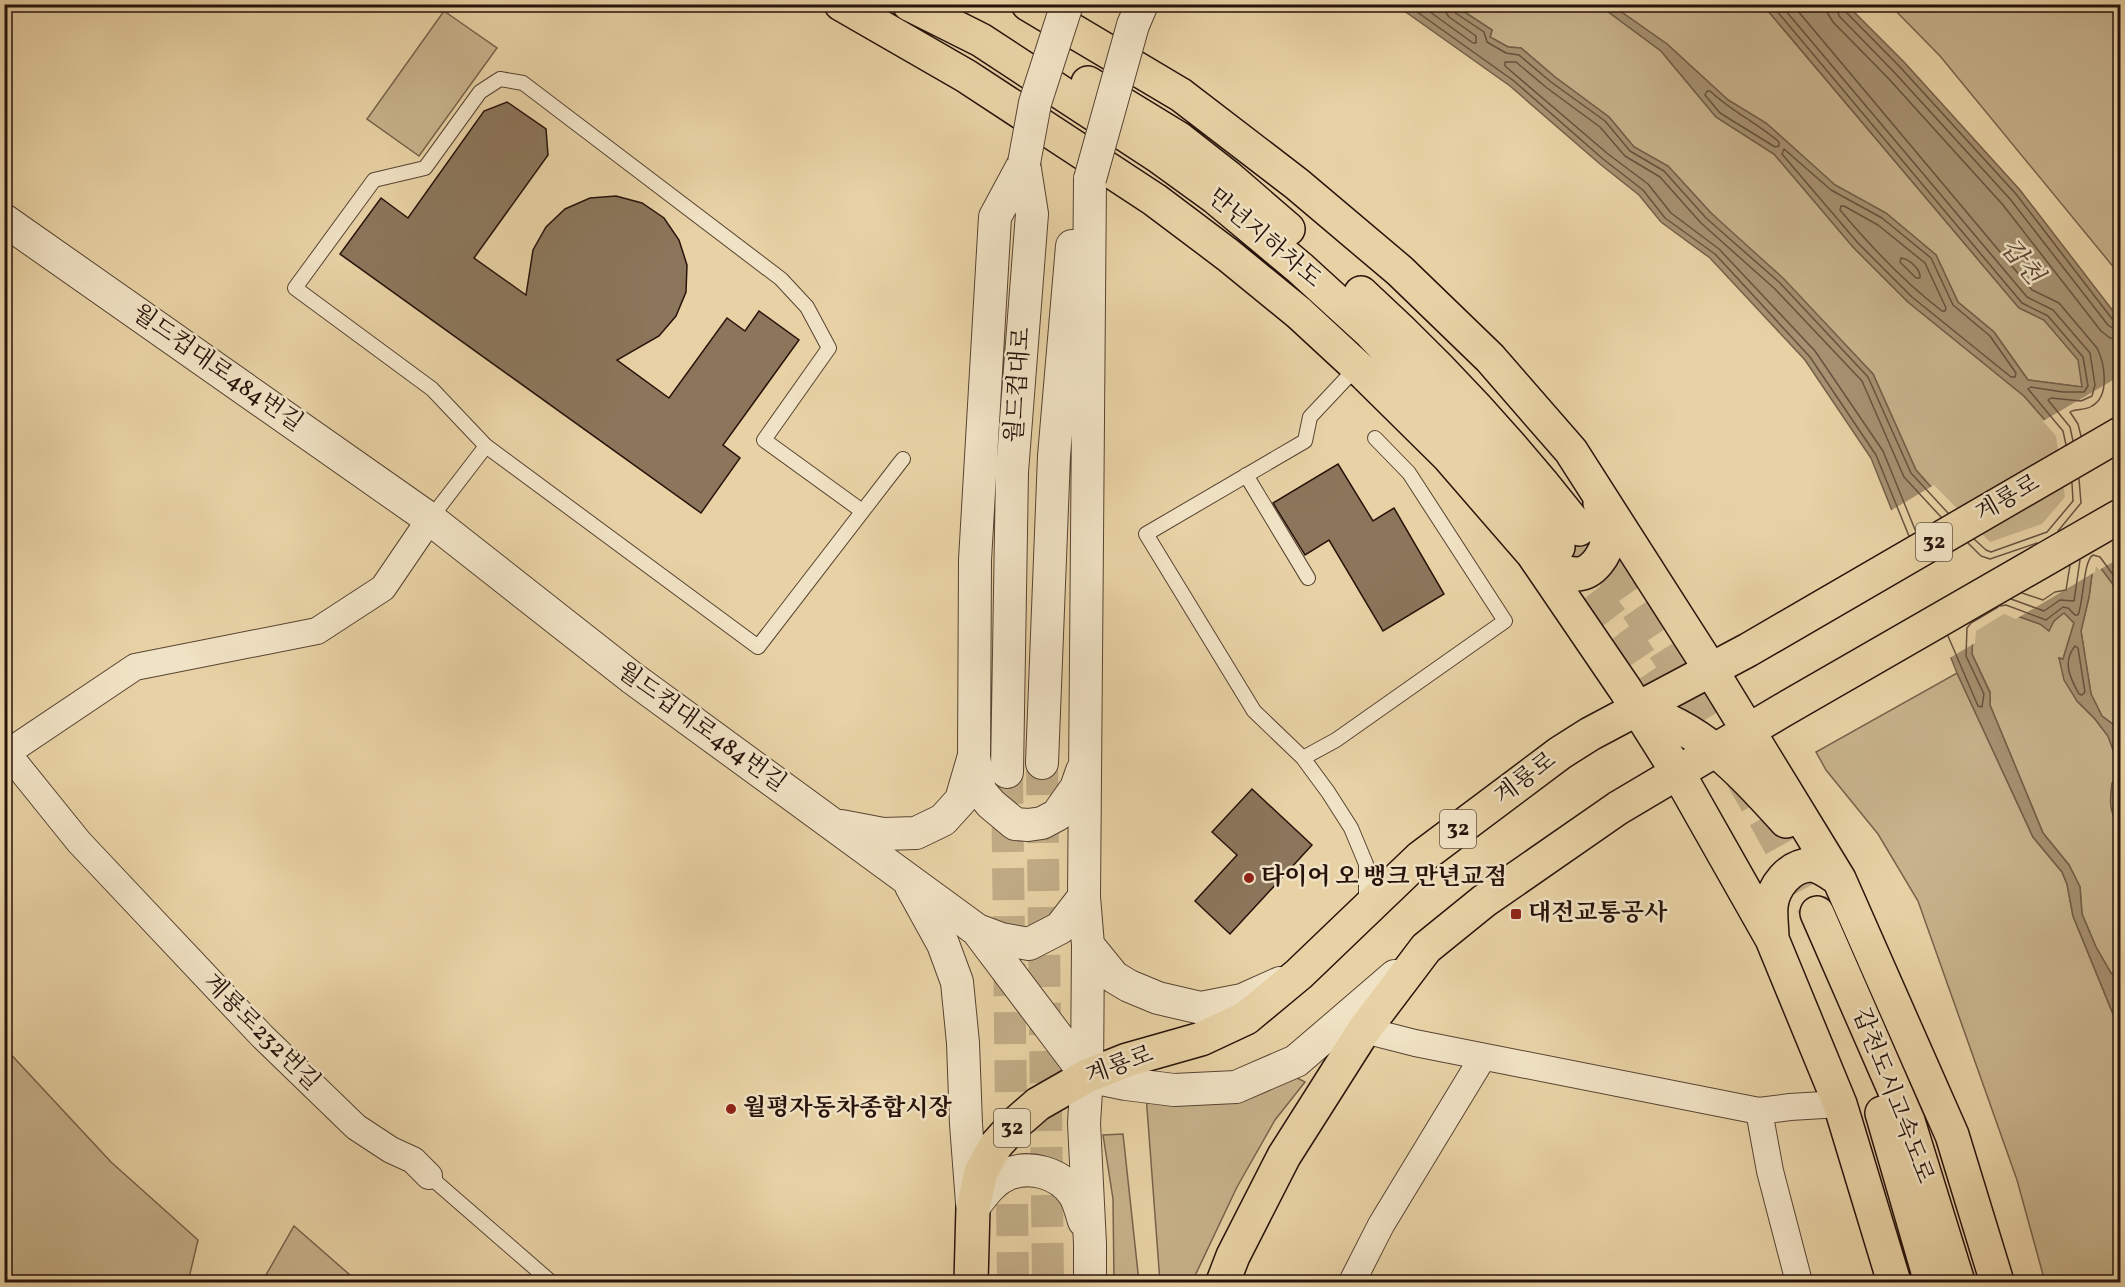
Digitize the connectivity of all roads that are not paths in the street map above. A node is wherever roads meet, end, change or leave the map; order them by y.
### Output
1 (841, 4) edge
2 (909, 4) edge
3 (954, 4) edge
4 (1028, 4) edge
5 (1067, 4) edge
6 (1142, 4) edge
7 (1024, 163) junction
8 (1090, 179) junction
9 (4, 220) edge
10 (1357, 367) junction
11 (2121, 434) edge
12 (1375, 438) dead end
13 (486, 446) junction
14 (903, 459) dead end
15 (1246, 475) junction
16 (1596, 491) junction
17 (862, 511) junction
18 (2121, 516) edge
19 (430, 519) junction
20 (1556, 544) junction
21 (1308, 578) dead end
22 (1711, 670) junction
23 (1637, 709) junction
24 (1748, 731) junction
25 (6, 752) edge
26 (974, 757) junction
27 (1303, 758) junction
28 (1085, 762) junction
29 (1041, 763) tunnel mouth
30 (1007, 772) tunnel mouth
31 (1678, 773) junction
32 (834, 825) junction
33 (907, 878) junction
34 (1839, 879) junction
35 (1084, 897) junction
36 (1367, 911) junction
37 (1796, 926) junction
38 (977, 930) junction
39 (1088, 945) junction
40 (1426, 948) junction
41 (1299, 974) junction
42 (1364, 1030) junction
43 (1483, 1057) junction
44 (1087, 1076) junction
45 (1840, 1104) junction
46 (1759, 1111) junction
47 (429, 1176) joint
48 (980, 1199) junction
49 (1090, 1244) junction
50 (551, 1282) edge
51 (971, 1282) edge
52 (1090, 1282) edge
53 (1223, 1282) edge
54 (1352, 1282) edge
55 (1799, 1282) edge
56 (1894, 1282) edge
57 (1931, 1282) edge
58 (1958, 1282) edge
59 (1997, 1282) edge

1 - 10 main road
2 - 20 main road, 만년지하차도
3 - 20 main road, 만년지하차도
4 - 16 main road
5 - 7 street, 월드컵대로, bridge
6 - 8 street, 월드컵대로, bridge
7 - 26 street
7 - 30 street, 월드컵대로
8 - 28 street
8 - 29 street, 월드컵대로
9 - 19 street, 월드컵대로484번길
10 - 15 lane
10 - 20 main road
11 - 22 main road, 계룡로 / 32
12 - 27 lane
13 - 17 lane
13 - 17 lane
13 - 19 lane
14 - 17 lane
15 - 21 lane
15 - 27 lane
16 - 20 main road
16 - 22 main road
18 - 24 main road
19 - 25 street
19 - 32 street, 월드컵대로484번길
20 - 23 main road
22 - 23 main road, 계룡로 / 32
22 - 24 main road
23 - 31 main road
23 - 34 main road
23 - 36 main road, 계룡로 / 32
24 - 31 main road
24 - 34 main road
25 - 47 street, 계룡로232번길
26 - 28 street
26 - 32 street
27 - 36 lane
28 - 35 street
31 - 37 main road
31 - 40 main road
32 - 33 street, 월드컵대로484번길
33 - 38 street, 월드컵대로484번길
33 - 48 street
34 - 37 main road
34 - 59 main road
35 - 38 street
35 - 39 street
36 - 41 main road, 계룡로 / 32
37 - 45 main road
37 - 57 main road, 갑천도시고속도로
37 - 58 main road, 갑천도시고속도로
38 - 44 street
39 - 41 street
39 - 44 street
40 - 42 main road
40 - 44 street
41 - 44 main road, 계룡로 / 32
42 - 43 street
42 - 53 main road
43 - 46 street
43 - 54 street
44 - 48 main road, 계룡로 / 32
44 - 49 street
45 - 46 street
45 - 56 main road
46 - 55 street
47 - 50 lane, 계룡로232번길
48 - 49 street
48 - 51 main road, 계룡로 / 32
49 - 52 street

